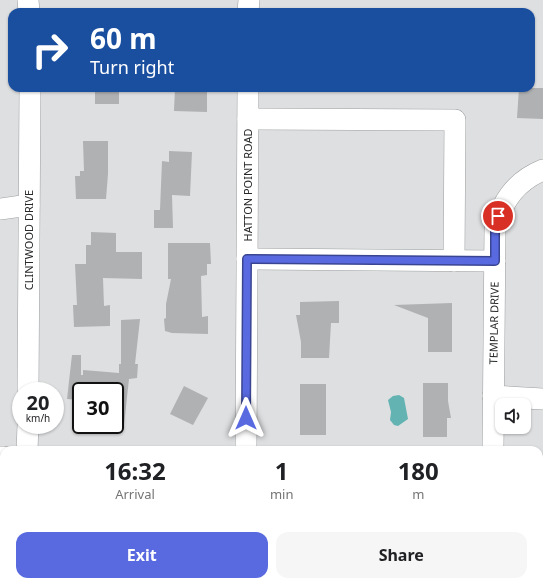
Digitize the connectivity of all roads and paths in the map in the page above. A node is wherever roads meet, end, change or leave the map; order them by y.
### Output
1 (30, 92) edge
2 (248, 92) edge
3 (248, 119) junction
4 (543, 170) edge
5 (29, 205) junction
6 (0, 209) edge
7 (247, 259) junction
8 (454, 261) junction
9 (495, 261) junction
10 (28, 382) edge
11 (493, 396) junction
12 (543, 399) edge
13 (28, 434) edge
14 (27, 446) edge
15 (246, 446) edge
16 (493, 446) edge

1 - 5 street, CLINTWOOD DRIVE
2 - 3 street, HATTON POINT ROAD
3 - 7 street, HATTON POINT ROAD
3 - 8 street
4 - 9 street, TEMPLAR DRIVE
5 - 6 street
5 - 10 street, CLINTWOOD DRIVE
7 - 8 street
7 - 15 street, HATTON POINT ROAD
8 - 9 street
9 - 11 street, TEMPLAR DRIVE
11 - 12 street
11 - 16 street, TEMPLAR DRIVE
13 - 14 street

